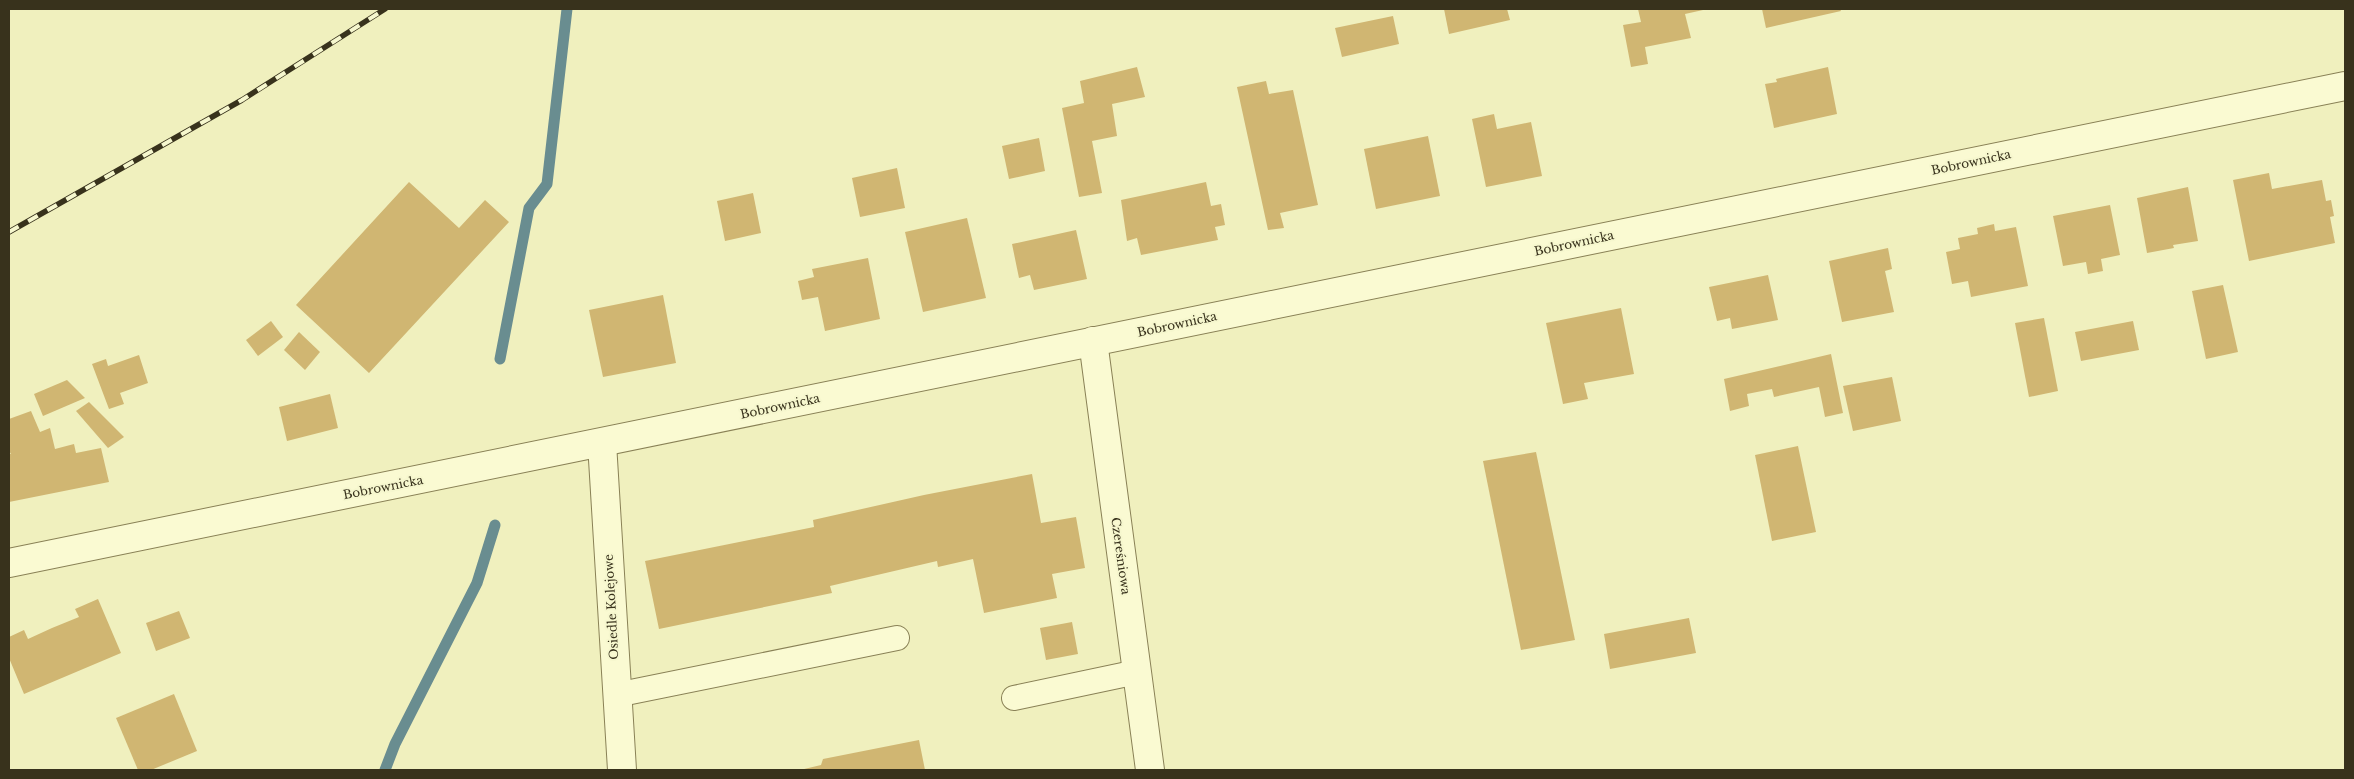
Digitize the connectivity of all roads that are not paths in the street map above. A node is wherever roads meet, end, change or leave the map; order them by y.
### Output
1 (2345, 86) edge
2 (1093, 341) junction
3 (602, 443) junction
4 (9, 563) edge
5 (897, 638) dead end
6 (1137, 672) junction
7 (616, 695) junction
8 (1014, 698) dead end
9 (622, 770) edge
10 (1150, 770) edge

1 - 2 street, Bobrownicka
2 - 3 street, Bobrownicka
2 - 6 street, Czereśniowa
3 - 4 street, Bobrownicka
3 - 7 street, Osiedle Kolejowe
5 - 7 lane
6 - 8 lane
6 - 10 street, Czereśniowa
7 - 9 street, Osiedle Kolejowe

